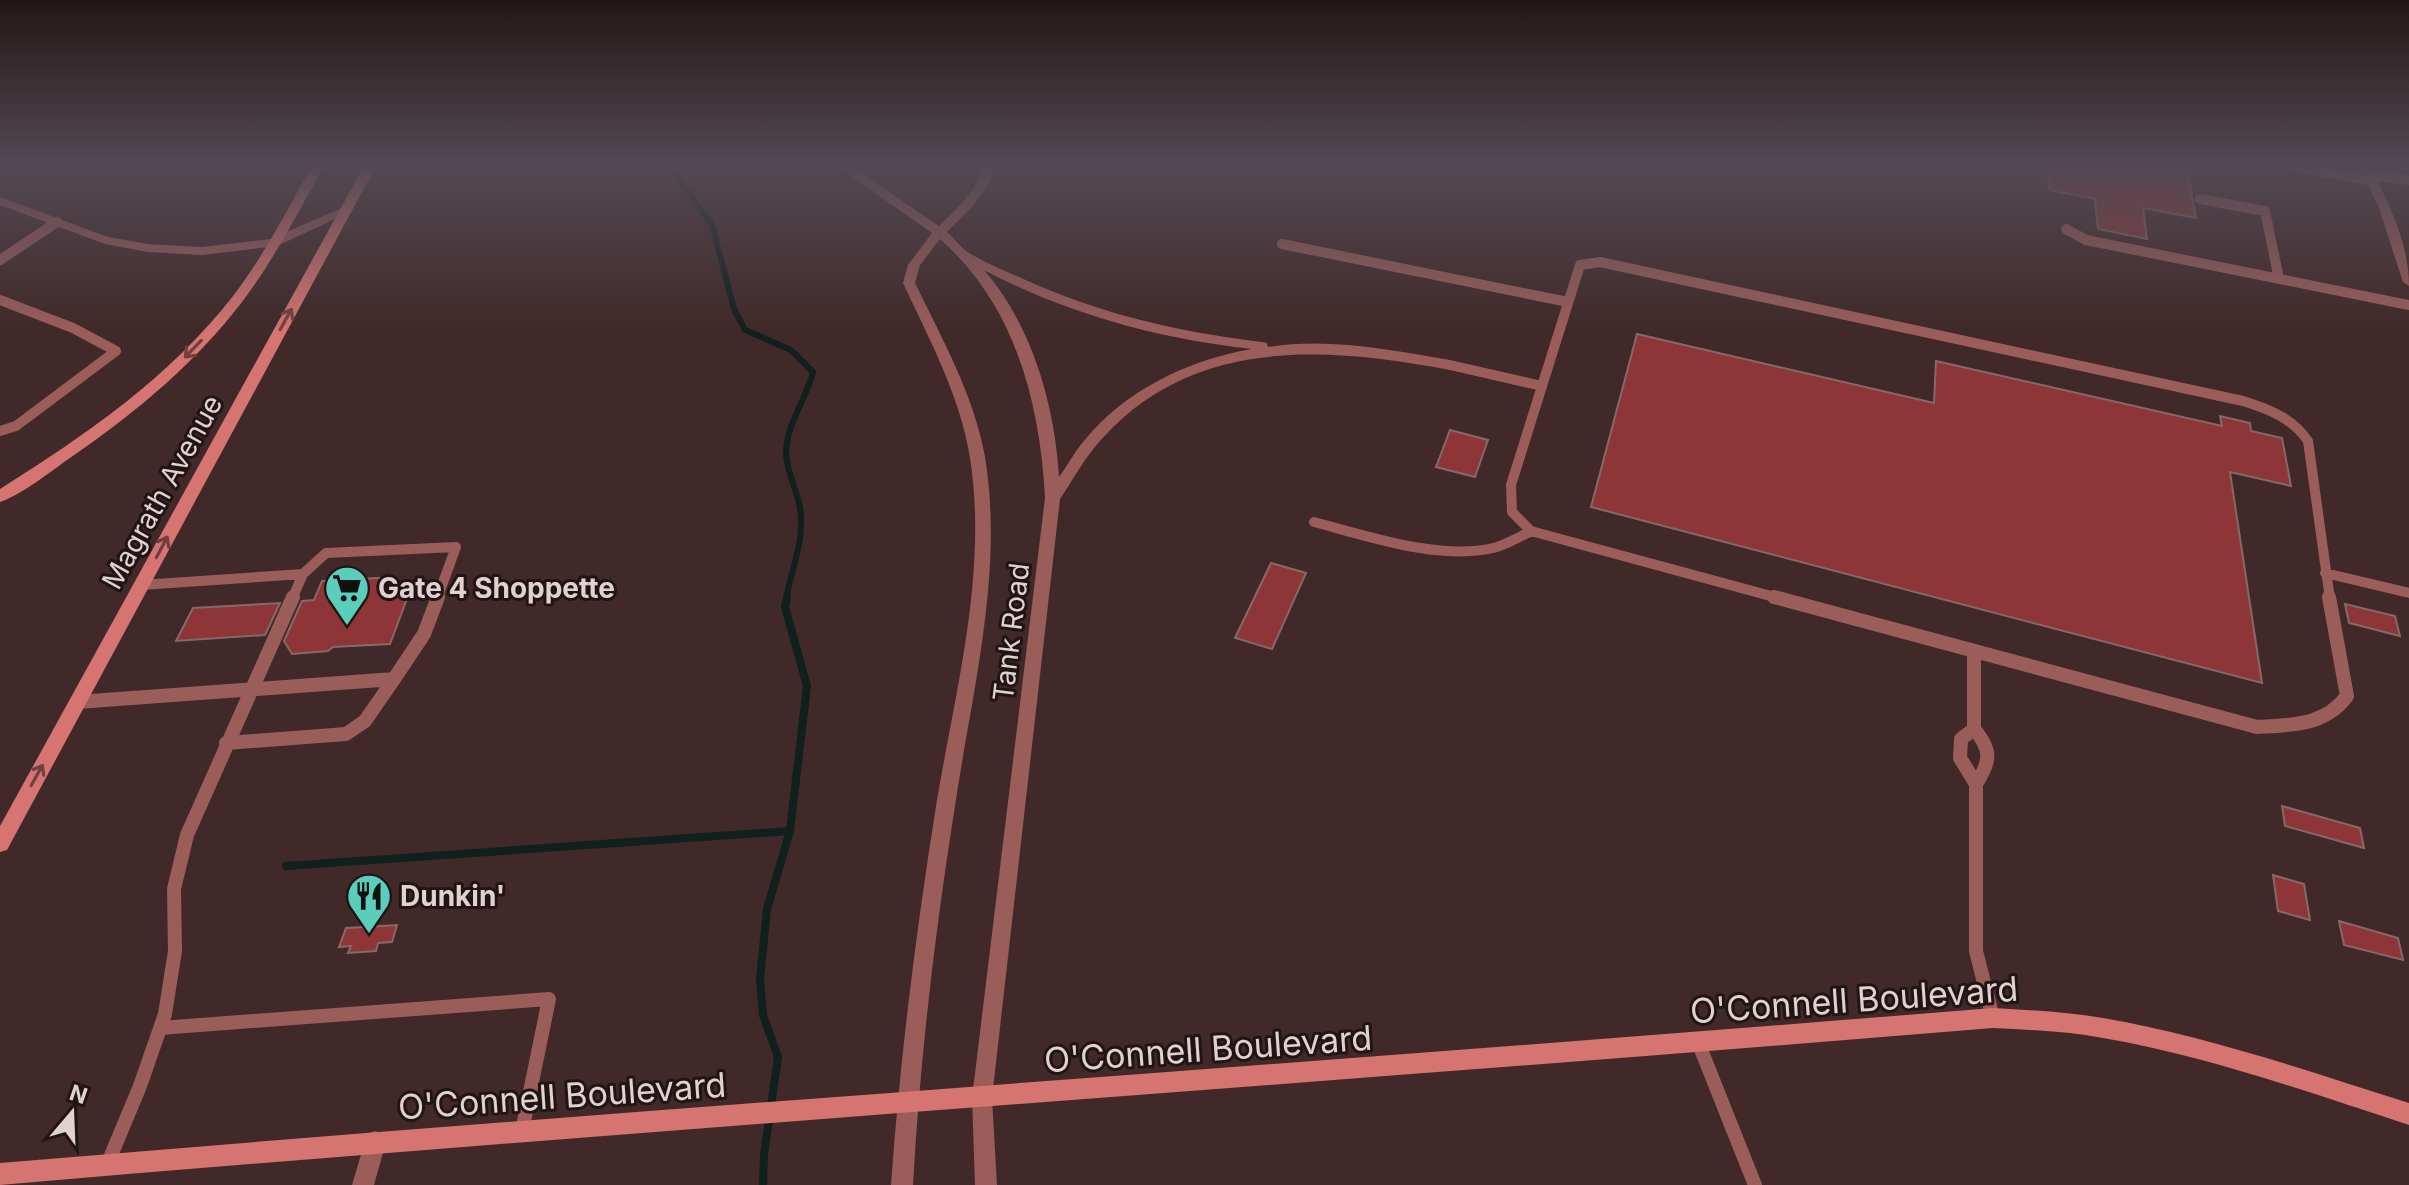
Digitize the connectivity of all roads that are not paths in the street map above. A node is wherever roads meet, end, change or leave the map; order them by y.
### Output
1 (286, 221) edge
2 (323, 221) edge
3 (340, 221) edge
4 (924, 221) edge
5 (949, 221) edge
6 (2267, 221) edge
7 (2387, 221) edge
8 (57, 222) joint
9 (2066, 229) dead end
10 (939, 233) junction
11 (273, 243) junction
12 (1282, 244) dead end
13 (963, 254) junction
14 (0, 260) edge
15 (2279, 279) junction
16 (2409, 282) edge
17 (0, 300) edge
18 (1568, 302) junction
19 (2409, 305) edge
20 (1287, 348) junction
21 (1450, 365) joint
22 (1542, 386) junction
23 (0, 431) edge
24 (0, 496) edge
25 (1053, 498) junction
26 (1314, 522) dead end
27 (1531, 531) junction
28 (2325, 573) junction
29 (303, 574) junction
30 (141, 585) junction
31 (2409, 593) edge
32 (1974, 651) junction
33 (394, 679) junction
34 (251, 689) junction
35 (77, 702) junction
36 (1974, 729) junction
37 (226, 743) junction
38 (1976, 784) junction
39 (0, 844) edge
40 (1993, 1018) junction
41 (160, 1028) junction
42 (1698, 1042) junction
43 (982, 1098) junction
44 (906, 1103) junction
45 (2409, 1114) edge
46 (522, 1131) junction
47 (375, 1142) junction
48 (107, 1165) junction
49 (0, 1174) edge
50 (363, 1185) edge
51 (902, 1185) edge
52 (986, 1185) edge
53 (1755, 1185) edge

1 - 11 street
2 - 11 street
30 -> 3 street, Magrath Avenue
4 - 10 street, Tank Road
5 - 10 street
6 - 15 lane
7 - 16 street
8 - 11 street
8 - 14 lane
9 - 15 lane
10 - 13 street, Tank Road
10 - 44 street
11 -> 24 street
12 - 18 lane
13 - 20 street
13 - 25 street, Tank Road
15 - 19 lane
17 - 23 lane
18 - 22 lane
18 - 28 lane
20 - 21 street
20 - 25 street
21 - 22 lane
22 - 27 lane
25 - 43 street, Tank Road
26 - 27 lane
27 - 32 lane
28 - 31 lane
28 - 32 lane
29 - 30 lane
29 - 33 lane
29 - 34 lane
30 - 35 street, Magrath Avenue
32 - 36 lane
33 - 34 lane
33 - 37 lane
34 - 35 lane
34 - 37 lane
39 -> 35 street, Magrath Avenue
36 - 38 lane
36 - 38 lane
37 - 41 lane
38 - 40 lane
40 - 42 street, O'Connell Boulevard
40 - 45 street, O'Connell Boulevard
41 - 46 lane
41 - 48 lane
42 - 43 street, O'Connell Boulevard
42 - 53 lane
43 - 44 street, O'Connell Boulevard
43 - 52 street, Tank Road
44 - 46 street, O'Connell Boulevard
44 - 51 street
46 - 47 street, O'Connell Boulevard
47 - 48 street, O'Connell Boulevard
47 - 50 street
48 - 49 street, O'Connell Boulevard

